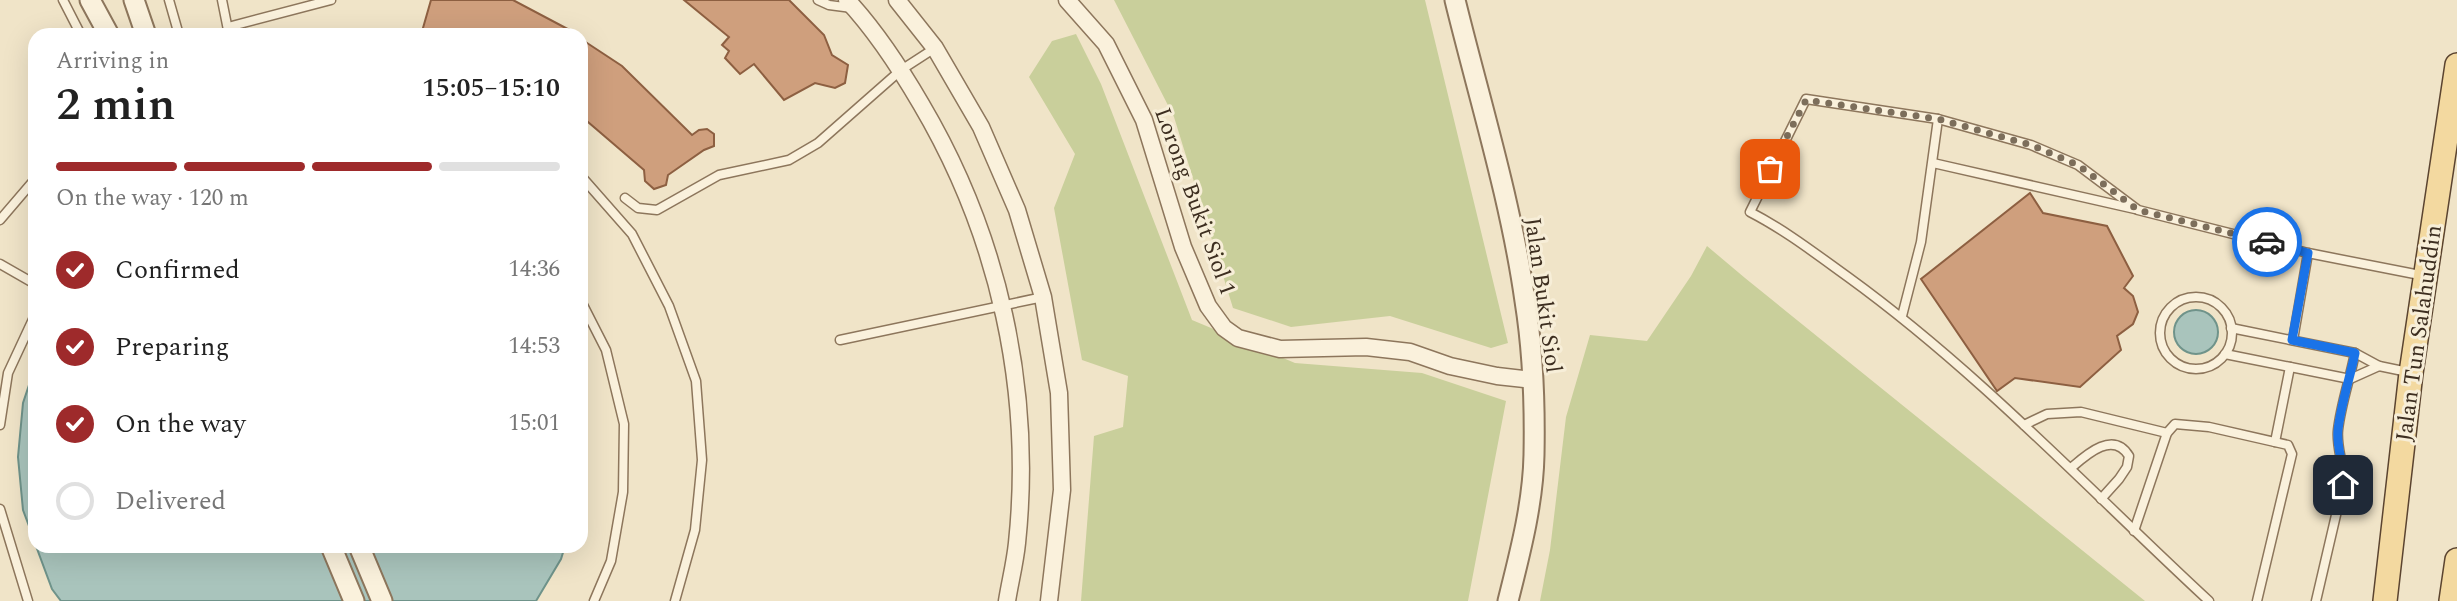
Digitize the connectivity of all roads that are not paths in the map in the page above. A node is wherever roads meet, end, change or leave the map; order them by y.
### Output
1 (63, 0) edge
2 (90, 0) edge
3 (134, 0) edge
4 (169, 0) edge
5 (222, 0) edge
6 (331, 0) edge
7 (818, 0) edge
8 (897, 0) edge
9 (1068, 0) edge
10 (1455, 0) edge
11 (851, 4) edge
12 (77, 28) edge
13 (104, 28) edge
14 (144, 28) edge
15 (178, 28) edge
16 (227, 28) edge
17 (238, 28) edge
18 (935, 48) junction
19 (2457, 65) edge
20 (901, 70) junction
21 (1938, 119) junction
22 (1933, 163) junction
23 (588, 184) edge
24 (28, 187) edge
25 (625, 198) dead end
26 (2138, 210) junction
27 (0, 220) edge
28 (2308, 253) junction
29 (0, 264) edge
30 (2425, 276) junction
31 (28, 280) edge
32 (1043, 297) junction
33 (1003, 306) junction
34 (588, 315) edge
35 (1902, 316) junction
36 (2231, 328) junction
37 (28, 331) edge
38 (840, 340) dead end
39 (2292, 340) junction
40 (2355, 353) junction
41 (2225, 354) junction
42 (2379, 366) junction
43 (2290, 367) junction
44 (2411, 373) junction
45 (2350, 379) junction
46 (1533, 380) junction
47 (0, 425) edge
48 (2024, 425) junction
49 (2167, 433) junction
50 (2275, 442) junction
51 (2071, 468) junction
52 (2101, 499) junction
53 (0, 509) edge
54 (2134, 531) junction
55 (334, 553) edge
56 (362, 553) edge
57 (2457, 560) edge
58 (28, 601) edge
59 (354, 601) edge
60 (382, 601) edge
61 (594, 601) edge
62 (675, 601) edge
63 (1007, 601) edge
64 (1049, 601) edge
65 (1508, 601) edge
66 (2209, 601) edge
67 (2257, 601) edge
68 (2316, 601) edge
69 (2385, 601) edge
70 (2451, 601) edge

1 - 12 lane
2 - 13 street
3 - 14 street
4 - 15 lane
5 - 16 lane
6 - 17 lane
7 - 11 lane
8 - 18 street
9 - 46 street, Lorong Bukit Siol 1
10 - 46 street, Jalan Bukit Siol
11 - 20 street
18 - 20 lane
18 - 32 street
19 - 30 main road, Jalan Tun Salahuddin
20 - 25 lane
20 - 33 street
21 - 22 lane
21 - 26 lane
21 - 35 lane
22 - 26 lane
22 - 35 lane
23 - 62 lane
24 - 27 lane
26 - 28 lane
28 - 30 lane
28 - 39 lane
29 - 31 lane
30 - 44 main road, Jalan Tun Salahuddin
32 - 33 lane
32 - 64 street
33 - 38 lane
33 - 63 street
34 - 61 lane
35 - 48 lane
36 - 39 lane
36 - 41 lane
36 - 41 lane
37 - 47 lane
39 - 40 lane
40 - 42 lane
40 - 45 lane
41 - 43 lane
42 - 44 lane
42 - 45 lane
43 - 45 lane
43 - 50 lane
44 - 69 main road, Jalan Tun Salahuddin
45 - 68 lane
46 - 65 street, Jalan Bukit Siol
48 - 49 lane
48 - 51 lane
49 - 50 lane
49 - 54 lane
50 - 67 lane
51 - 52 lane
51 - 52 lane
52 - 54 lane
53 - 58 lane
54 - 66 lane
55 - 59 street
56 - 60 street
57 - 70 main road

